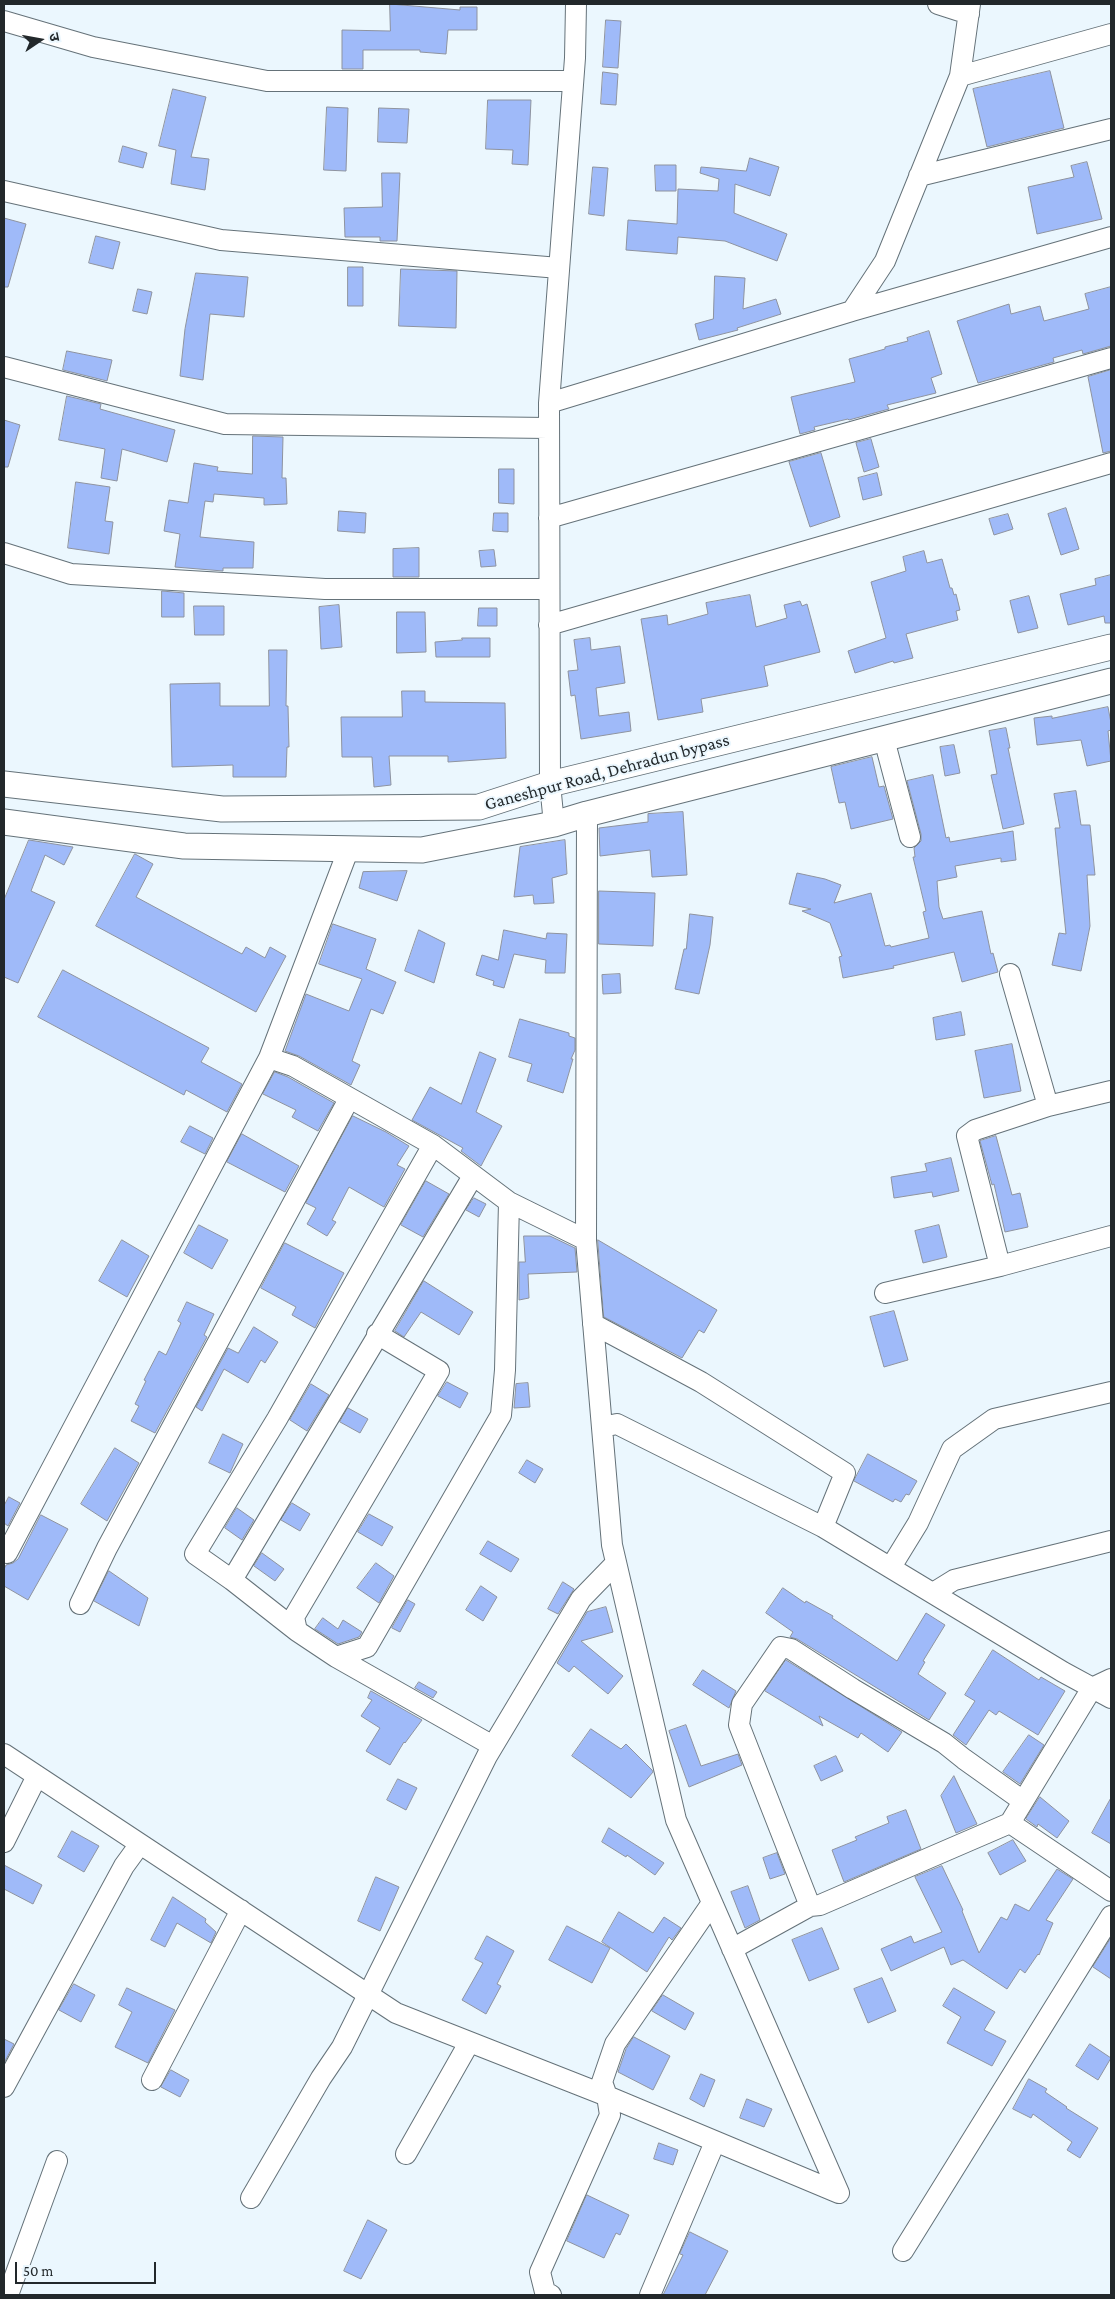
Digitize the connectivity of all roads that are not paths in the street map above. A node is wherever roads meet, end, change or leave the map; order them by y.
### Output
1 (576, 4) edge
2 (938, 4) edge
3 (969, 9) edge
4 (4, 21) edge
5 (1111, 34) edge
6 (960, 76) junction
7 (573, 81) junction
8 (1111, 129) edge
9 (919, 176) junction
10 (4, 191) edge
11 (1111, 237) edge
12 (559, 268) junction
13 (852, 311) junction
14 (1111, 358) edge
15 (4, 367) edge
16 (548, 403) junction
17 (548, 428) junction
18 (1111, 463) edge
19 (549, 518) junction
20 (4, 553) edge
21 (548, 589) junction
22 (549, 626) junction
23 (1111, 647) edge
24 (1111, 681) edge
25 (884, 739) junction
26 (4, 784) edge
27 (550, 784) junction
28 (587, 814) junction
29 (4, 822) edge
30 (554, 824) junction
31 (910, 837) dead end
32 (349, 848) junction
33 (1010, 974) dead end
34 (268, 1058) junction
35 (1111, 1091) edge
36 (349, 1099) junction
37 (1048, 1106) junction
38 (433, 1145) junction
39 (473, 1176) junction
40 (509, 1202) junction
41 (1111, 1236) edge
42 (586, 1240) junction
43 (1000, 1266) junction
44 (884, 1293) dead end
45 (593, 1324) junction
46 (377, 1334) junction
47 (1111, 1392) edge
48 (602, 1428) junction
49 (823, 1527) junction
50 (1111, 1541) edge
51 (7, 1552) dead end
52 (616, 1563) junction
53 (891, 1567) junction
54 (232, 1580) junction
55 (933, 1593) junction
56 (80, 1604) dead end
57 (297, 1631) junction
58 (336, 1657) junction
59 (1111, 1679) edge
60 (1092, 1688) junction
61 (1111, 1698) edge
62 (493, 1746) junction
63 (4, 1754) edge
64 (37, 1776) junction
65 (1023, 1801) junction
66 (1010, 1823) junction
67 (4, 1842) edge
68 (140, 1844) junction
69 (1111, 1891) edge
70 (712, 1903) junction
71 (810, 1906) junction
72 (241, 1910) junction
73 (1109, 1928) edge
74 (732, 1949) junction
75 (369, 1995) junction
76 (469, 2042) junction
77 (152, 2080) dead end
78 (4, 2087) edge
79 (607, 2096) junction
80 (715, 2142) junction
81 (406, 2154) dead end
82 (57, 2161) dead end
83 (251, 2198) dead end
84 (904, 2252) dead end
85 (8, 2295) edge
86 (551, 2295) edge
87 (650, 2295) edge

1 - 7 street
2 - 3 street
3 - 6 street
4 - 7 street
5 - 6 street
6 - 9 street
7 - 12 street
8 - 9 street
9 - 13 street
10 - 12 street
11 - 13 street
12 - 16 street
13 - 16 street
14 - 19 street
15 - 17 street
16 - 17 street
17 - 19 street
18 - 22 street
19 - 21 street
20 - 21 street
21 - 22 street
22 - 27 street
23 - 27 main road, Ganeshpur Road, Dehradun bypass
24 - 25 main road
25 - 28 main road
25 - 31 street
26 - 27 main road, Ganeshpur Road, Dehradun bypass
27 - 30 street
28 - 30 main road
28 - 42 street
29 - 32 main road
30 - 32 main road
32 - 34 street
33 - 37 street
34 - 36 street
34 - 51 street
35 - 37 street
36 - 38 street
36 - 56 street
37 - 43 street
38 - 39 street
38 - 54 street
39 - 40 street
39 - 46 street
40 - 42 street
40 - 58 street
41 - 43 street
42 - 45 street
43 - 44 street
45 - 48 street
45 - 49 street
46 - 54 street
46 - 57 street
47 - 53 street
48 - 49 street
48 - 52 street
49 - 53 street
50 - 55 street
52 - 62 street
52 - 70 street
53 - 55 street
54 - 57 street
55 - 60 street
57 - 58 street
58 - 62 street
59 - 60 street
60 - 61 street
60 - 65 street
62 - 75 street
63 - 64 street
64 - 67 street
64 - 68 street
65 - 66 street
65 - 71 street
66 - 69 street
66 - 71 street
68 - 72 street
68 - 78 street
70 - 74 street
70 - 79 street
71 - 74 street
72 - 75 street
72 - 77 street
73 - 84 street
74 - 80 street
75 - 76 street
75 - 83 street
76 - 79 street
76 - 81 street
79 - 80 street
79 - 86 street
80 - 87 street
82 - 85 street

